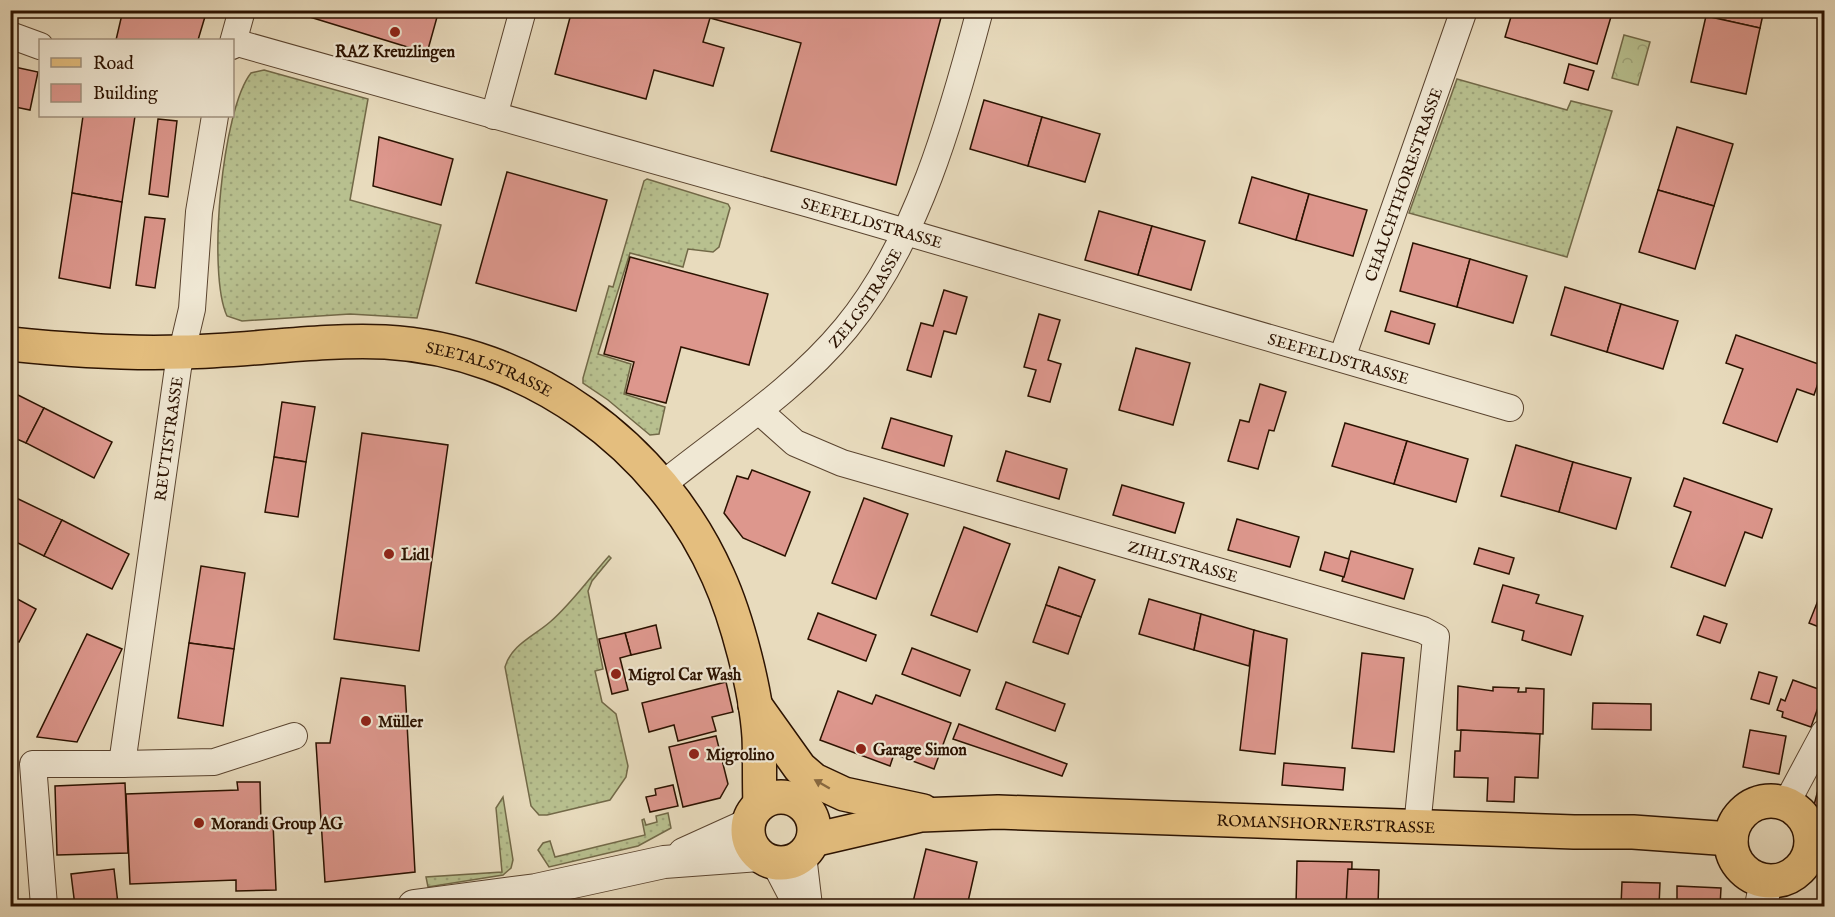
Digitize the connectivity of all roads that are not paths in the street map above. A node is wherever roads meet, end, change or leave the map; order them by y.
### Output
1 (242, 10) edge
2 (524, 10) edge
3 (981, 10) edge
4 (1464, 10) edge
5 (10, 35) edge
6 (234, 40) edge
7 (234, 44) edge
8 (39, 46) edge
9 (494, 116) junction
10 (215, 117) edge
11 (906, 231) junction
12 (10, 344) edge
13 (182, 352) junction
14 (1342, 358) junction
15 (1510, 408) dead end
16 (759, 411) junction
17 (662, 484) junction
18 (757, 719) junction
19 (1824, 733) edge
20 (294, 736) dead end
21 (22, 764) edge
22 (122, 764) junction
23 (1786, 804) junction
24 (930, 815) junction
25 (1417, 827) junction
26 (782, 831) junction
27 (1731, 838) junction
28 (1818, 839) edge
29 (1764, 894) edge
30 (44, 906) edge
31 (414, 906) edge
32 (797, 906) edge
33 (809, 906) edge

1 - 6 street
2 - 9 street
3 - 11 street, ZELGSTRASSE
4 - 14 street, CHALCHTHORESTRASSE
5 - 8 street
7 - 9 street, SEEFELDSTRASSE
9 - 11 street, SEEFELDSTRASSE
10 - 13 street, REUTISTRASSE
11 - 14 street, SEEFELDSTRASSE
11 - 16 street, ZELGSTRASSE
12 - 13 main road, SEETALSTRASSE
13 - 17 main road, SEETALSTRASSE
13 - 22 street, REUTISTRASSE
14 - 15 street, SEEFELDSTRASSE
16 - 17 street, ZELGSTRASSE
16 - 25 street, ZIHLSTRASSE
17 - 18 main road, SEETALSTRASSE
24 -> 18 main road
18 - 26 main road, SEETALSTRASSE
19 - 23 street
20 - 22 street
21 - 22 street
21 - 30 street
23 - 27 main road
23 - 28 main road
24 - 25 main road, ROMANSHORNERSTRASSE
24 - 26 main road, ROMANSHORNERSTRASSE
25 - 27 main road, ROMANSHORNERSTRASSE
26 - 31 street, ROMANSHORNERSTRASSE
26 - 32 street
26 - 33 street
27 - 29 main road
28 - 29 main road

